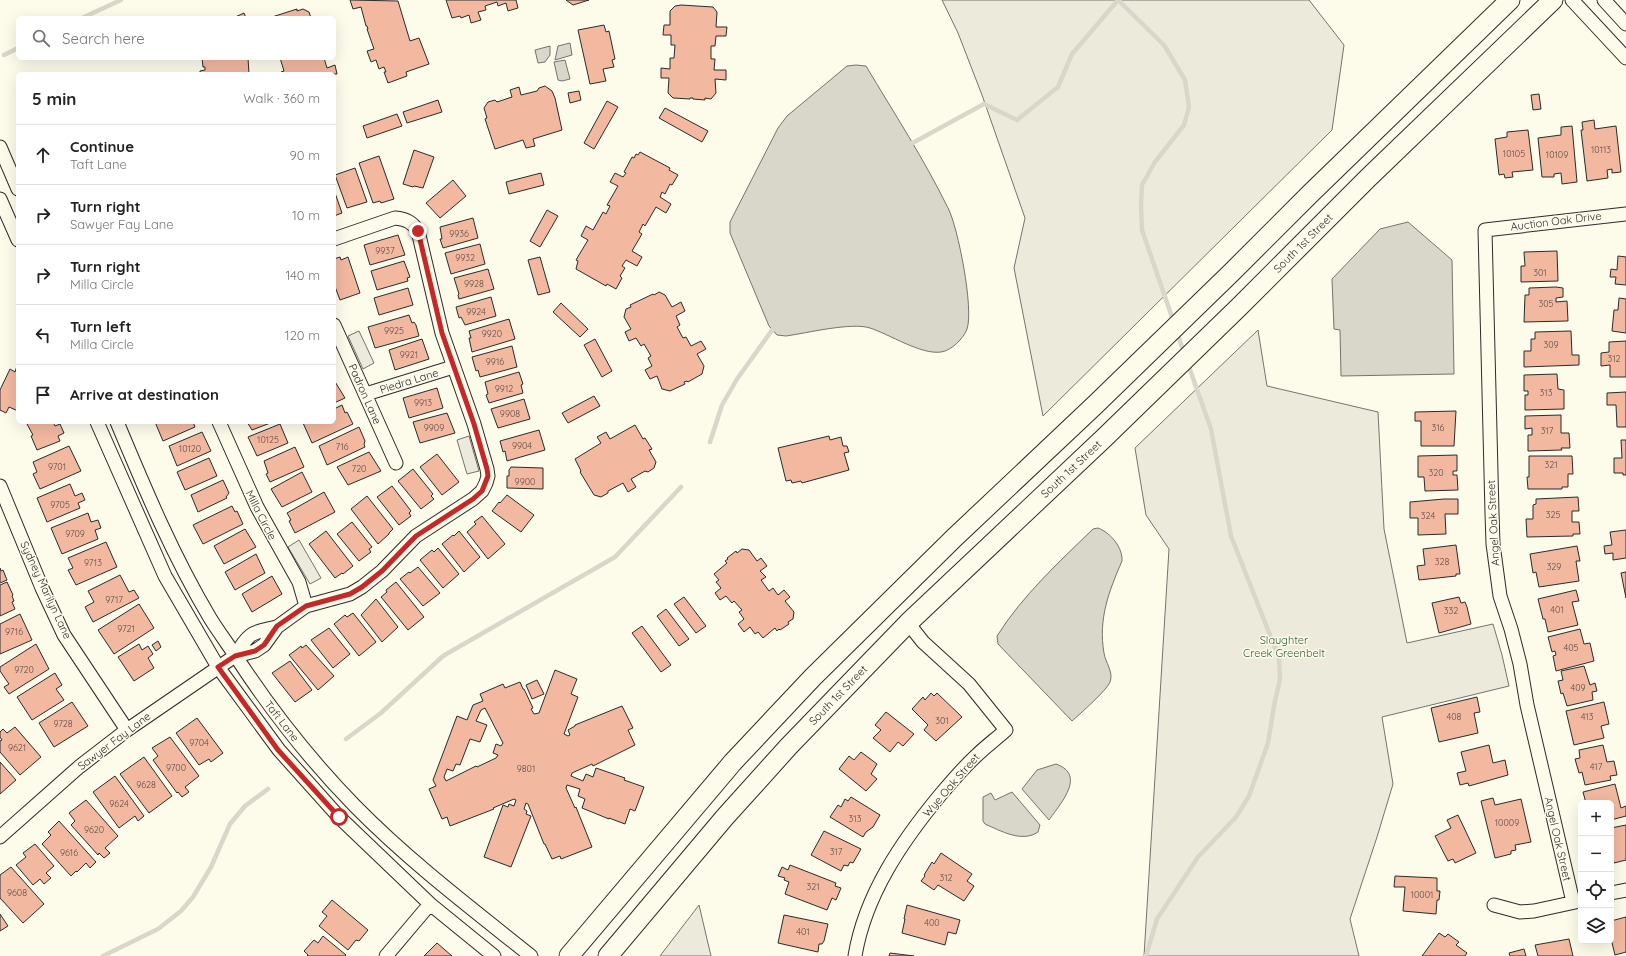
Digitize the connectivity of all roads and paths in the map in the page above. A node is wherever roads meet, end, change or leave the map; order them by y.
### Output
1 (1510, 0) edge
2 (1553, 0) edge
3 (1572, 0) edge
4 (1604, 0) edge
5 (1626, 24) edge
6 (1626, 58) edge
7 (0, 147) edge
8 (16, 184) edge
9 (0, 199) edge
10 (1626, 214) edge
11 (1485, 230) joint
12 (16, 235) edge
13 (336, 238) edge
14 (336, 329) edge
15 (453, 367) junction
16 (366, 394) junction
17 (98, 424) edge
18 (118, 424) edge
19 (220, 424) edge
20 (396, 463) dead end
21 (0, 486) edge
22 (892, 598) junction
23 (306, 606) junction
24 (908, 623) junction
25 (235, 656) junction
26 (218, 667) junction
27 (127, 730) junction
28 (0, 837) edge
29 (1626, 890) edge
30 (1614, 892) edge
31 (1577, 901) edge
32 (430, 904) junction
33 (1494, 905) dead end
34 (386, 956) edge
35 (494, 956) edge
36 (531, 956) edge
37 (569, 956) edge
38 (608, 956) edge
39 (855, 956) edge

1 - 22 main road
2 - 24 main road, South 1st Street
3 - 6 street
4 - 5 street
7 - 8 street
9 - 12 street
10 - 11 street, Auction Oak Drive
11 - 31 street, Angel Oak Street
13 - 15 street
14 - 16 street, Padron Lane
15 - 16 street, Piedra Lane
15 - 23 street
16 - 20 street, Padron Lane
17 - 26 street, Taft Lane
18 - 25 street, Taft Lane
19 - 23 street, Milla Circle
21 - 27 street, Sydney Marilyn Lane
22 - 24 main road
22 - 37 main road
23 - 25 street
24 - 38 main road, South 1st Street
24 - 39 street, Wye Oak Street
25 - 26 street, Sawyer Fay Lane
25 - 36 street, Taft Lane
26 - 27 street, Sawyer Fay Lane
26 - 32 street, Taft Lane
27 - 28 street, Sawyer Fay Lane
29 - 30 street
31 - 33 street
32 - 34 street
32 - 35 street, Taft Lane

